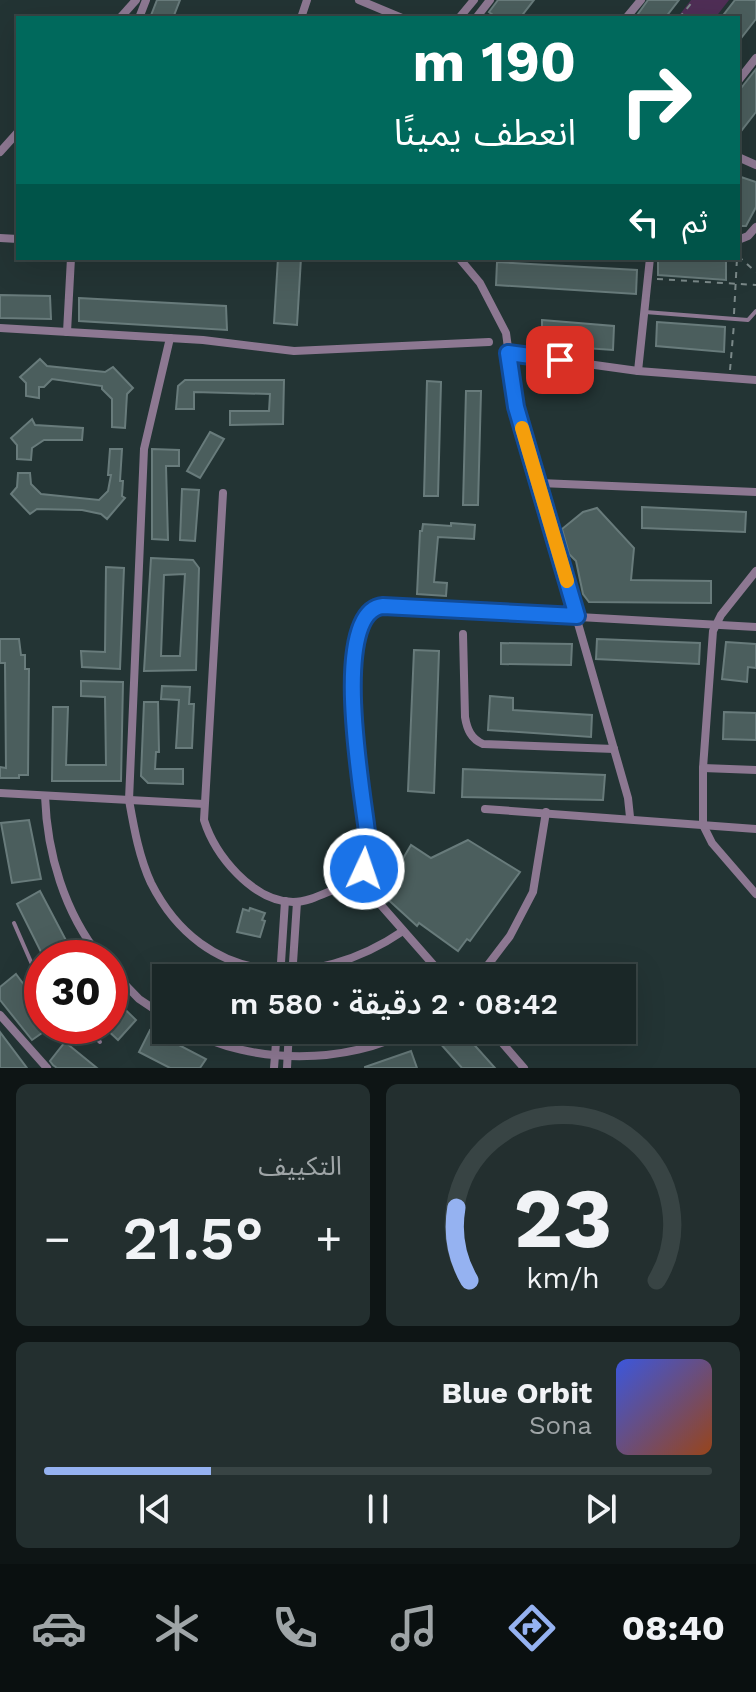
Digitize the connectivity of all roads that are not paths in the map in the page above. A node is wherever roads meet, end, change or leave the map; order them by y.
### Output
1 (136, 0) edge
2 (359, 0) edge
3 (474, 0) edge
4 (490, 0) edge
5 (641, 0) edge
6 (122, 16) edge
7 (397, 16) edge
8 (461, 16) edge
9 (478, 16) edge
10 (628, 16) edge
11 (756, 58) edge
12 (740, 78) edge
13 (16, 134) edge
14 (0, 152) edge
15 (756, 227) edge
16 (740, 239) edge
17 (71, 260) edge
18 (461, 260) edge
19 (650, 260) edge
20 (756, 311) edge
21 (645, 312) junction
22 (0, 328) edge
23 (67, 332) junction
24 (170, 338) junction
25 (489, 342) dead end
26 (508, 353) junction
27 (638, 371) junction
28 (756, 380) edge
29 (540, 483) junction
30 (756, 492) edge
31 (223, 493) dead end
32 (756, 571) edge
33 (577, 616) junction
34 (715, 625) junction
35 (756, 627) edge
36 (463, 634) dead end
37 (614, 749) junction
38 (703, 768) junction
39 (756, 770) edge
40 (0, 793) edge
41 (45, 796) junction
42 (129, 800) junction
43 (204, 804) junction
44 (485, 809) dead end
45 (546, 812) junction
46 (630, 817) junction
47 (703, 825) junction
48 (756, 829) edge
49 (358, 879) junction
50 (756, 894) edge
51 (285, 901) junction
52 (297, 902) junction
53 (14, 923) dead end
54 (403, 931) junction
55 (88, 940) edge
56 (24, 946) edge
57 (241, 964) edge
58 (281, 964) edge
59 (294, 964) edge
60 (337, 964) edge
61 (432, 964) edge
62 (489, 964) edge
63 (128, 988) edge
64 (152, 1008) edge
65 (0, 1015) edge
66 (225, 1044) edge
67 (276, 1044) edge
68 (288, 1044) edge
69 (376, 1044) edge
70 (503, 1044) edge
71 (275, 1056) junction
72 (288, 1056) junction
73 (47, 1068) edge
74 (274, 1068) edge
75 (287, 1068) edge
76 (524, 1068) edge

1 - 6 street
2 - 7 street
3 - 8 street
4 - 9 street
5 - 10 street
11 - 12 street
13 - 14 street
15 - 16 street
17 - 23 street
18 - 26 street
19 - 21 street
20 - 21 lane
21 - 27 street
22 - 23 street
23 - 24 street
24 - 25 street
24 - 42 street
26 - 27 street
26 - 29 street
27 - 28 street
29 - 30 street
29 - 33 street
31 - 43 street
32 - 34 street
33 - 34 street
33 - 37 street
33 - 49 street
34 - 35 street
34 - 38 street
36 - 37 street
37 - 46 street
38 - 39 street
38 - 47 street
40 - 41 street
41 - 42 street
41 - 55 street
42 - 43 street
42 - 57 street
43 - 51 street
44 - 45 street
45 - 46 street
45 - 62 street
46 - 47 street
47 - 48 street
47 - 50 street
49 - 52 street
49 - 54 street
51 - 52 street
51 - 58 street
52 - 59 street
53 - 56 lane
54 - 60 street
54 - 61 street
63 - 64 street
65 - 73 street
66 - 71 street
67 - 71 street
68 - 72 street
69 - 72 street
70 - 76 street
71 - 72 street
71 - 74 street
72 - 75 street

